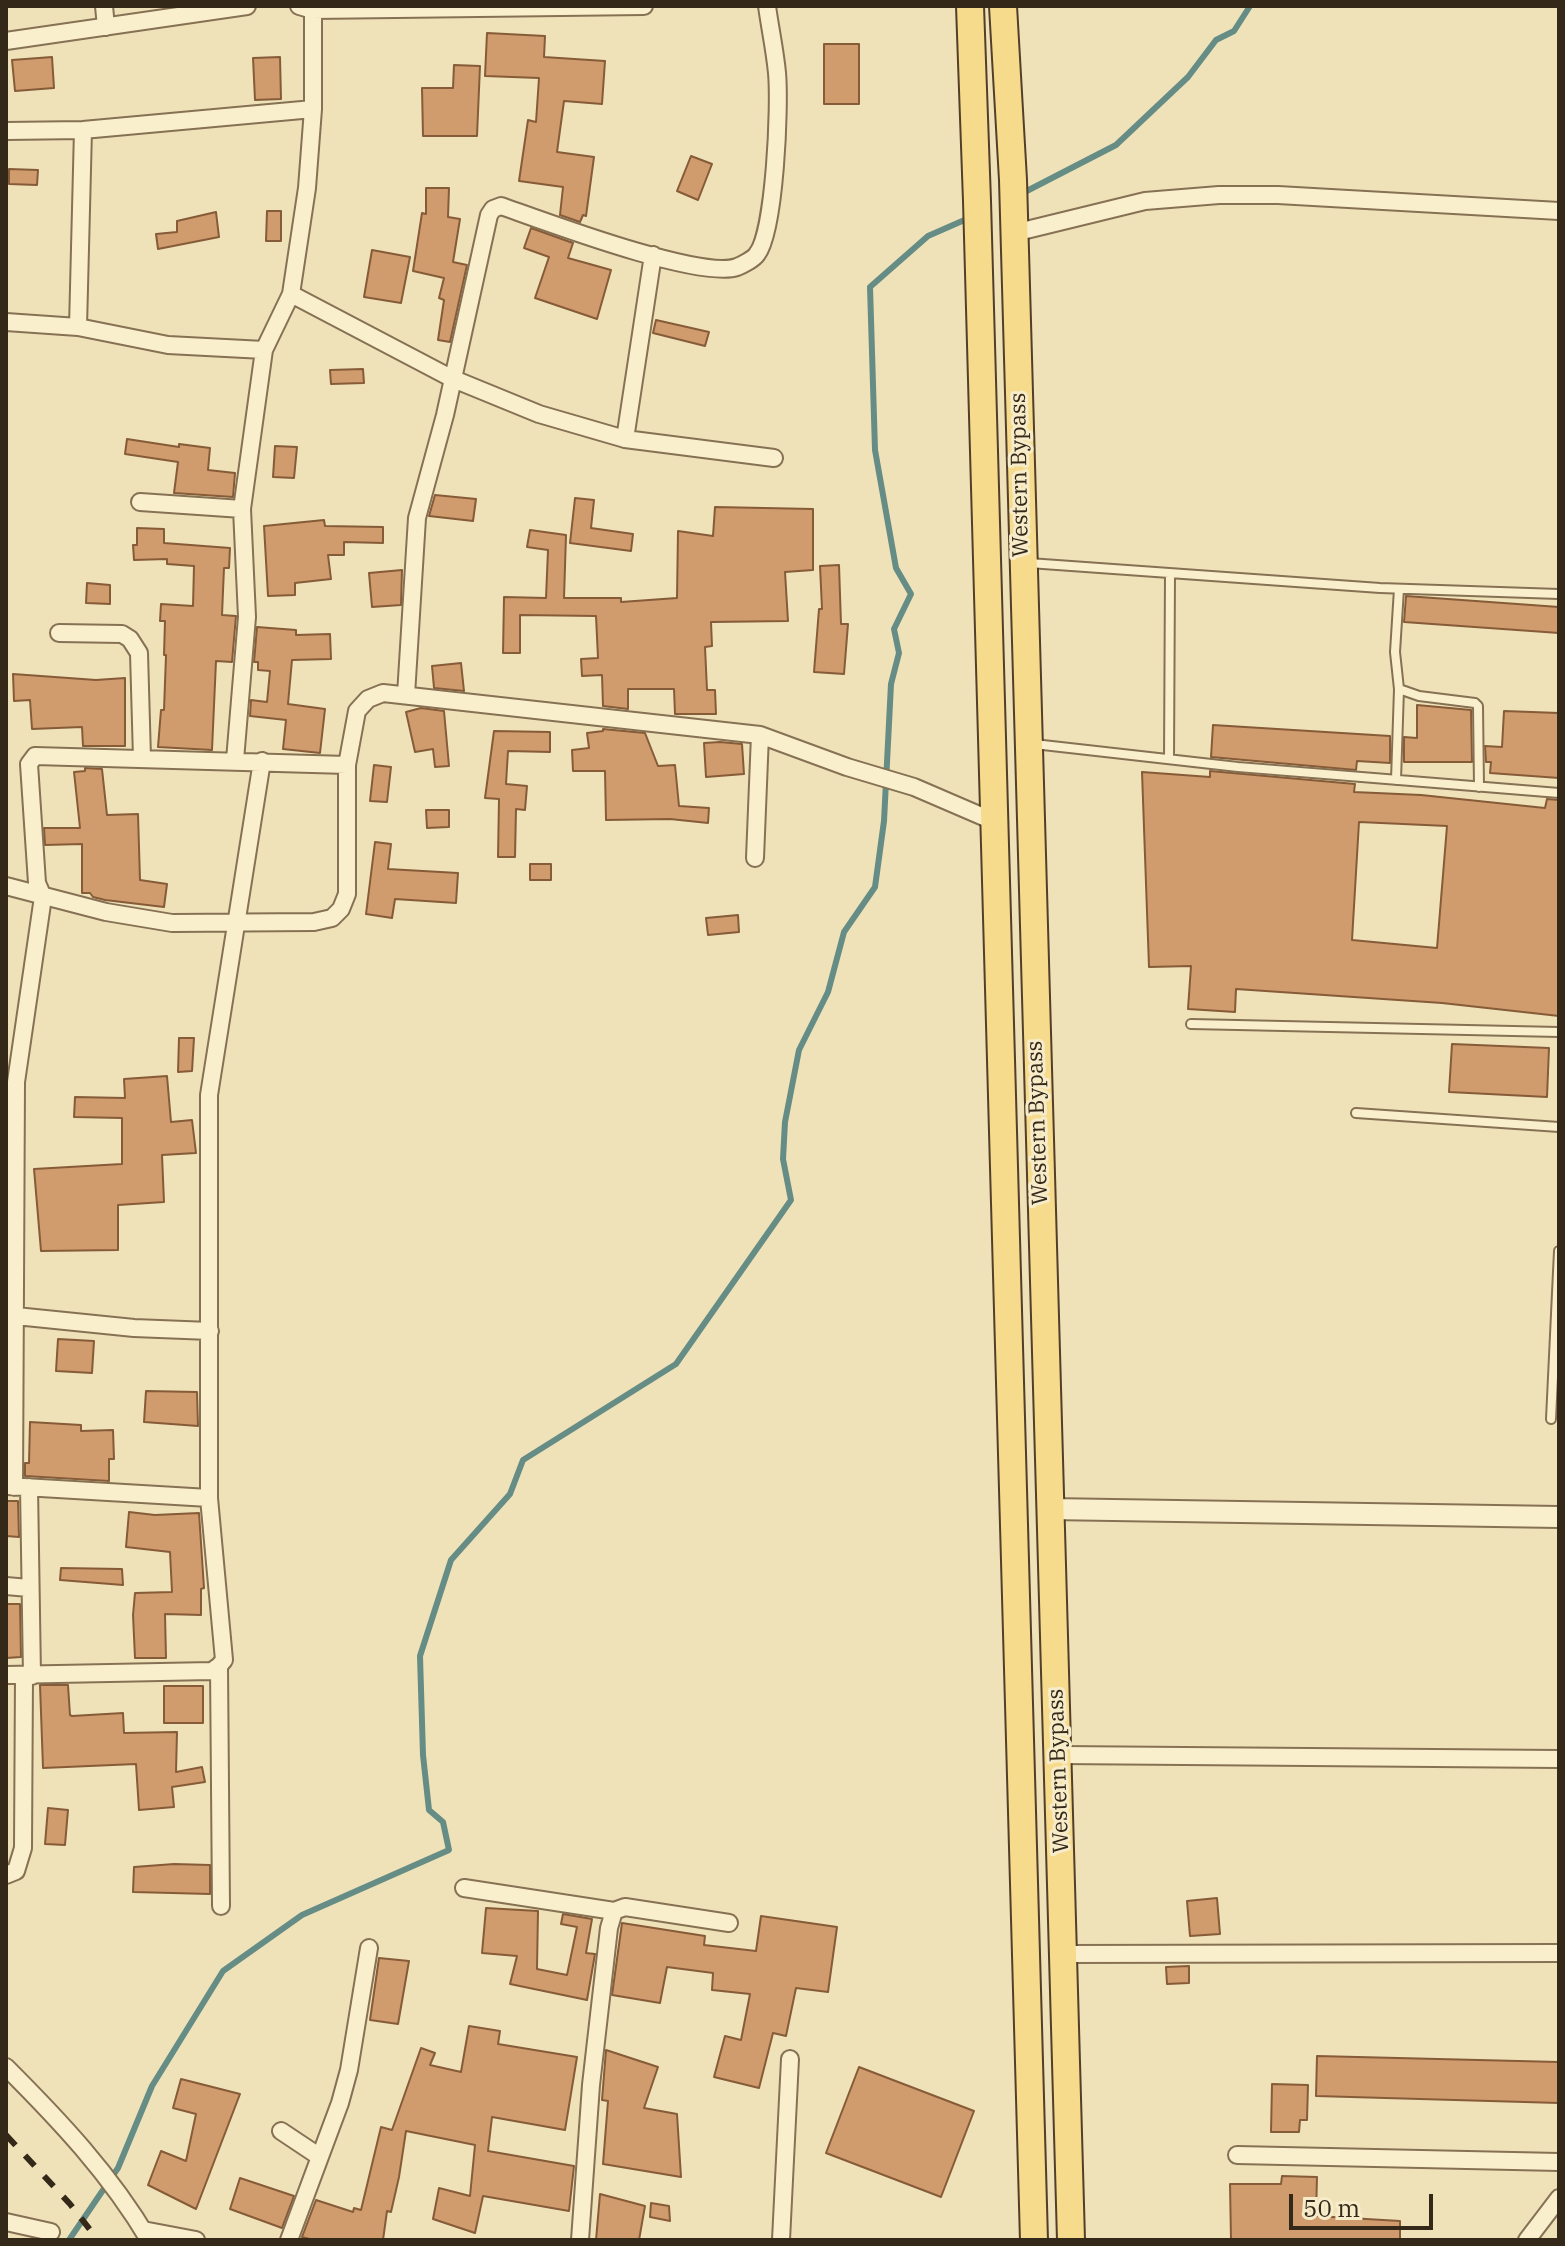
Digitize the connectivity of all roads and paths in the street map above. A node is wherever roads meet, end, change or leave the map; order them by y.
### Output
1 (104, 6) edge
2 (247, 6) edge
3 (644, 6) edge
4 (767, 6) edge
5 (970, 6) edge
6 (1003, 6) edge
7 (308, 7) edge
8 (106, 27) junction
9 (6, 41) edge
10 (313, 109) junction
11 (83, 130) junction
12 (6, 131) edge
13 (1559, 211) edge
14 (1014, 224) junction
15 (653, 255) junction
16 (291, 294) junction
17 (6, 322) edge
18 (78, 327) junction
19 (264, 350) junction
20 (451, 378) junction
21 (625, 439) junction
22 (774, 458) dead end
23 (140, 502) dead end
24 (242, 509) junction
25 (1022, 562) junction
26 (1170, 573) junction
27 (1399, 589) junction
28 (1559, 594) edge
29 (59, 633) dead end
30 (1399, 689) junction
31 (406, 695) junction
32 (760, 735) junction
33 (1027, 744) junction
34 (142, 758) junction
35 (1169, 759) junction
36 (235, 760) junction
37 (262, 761) junction
38 (347, 765) junction
39 (1396, 780) junction
40 (1479, 787) junction
41 (1559, 793) edge
42 (993, 821) junction
43 (755, 858) dead end
44 (6, 886) edge
45 (43, 897) junction
46 (238, 924) junction
47 (1191, 1024) dead end
48 (1559, 1032) edge
49 (1356, 1113) dead end
50 (1559, 1127) edge
51 (1559, 1251) edge
52 (10, 1315) edge
53 (210, 1331) junction
54 (1551, 1419) dead end
55 (17, 1487) edge
56 (209, 1498) junction
57 (1049, 1509) junction
58 (1559, 1517) edge
59 (6, 1586) edge
60 (29, 1588) junction
61 (219, 1666) junction
62 (6, 1675) edge
63 (28, 1676) junction
64 (1059, 1755) junction
65 (1559, 1759) edge
66 (6, 1875) edge
67 (464, 1888) dead end
68 (221, 1906) dead end
69 (614, 1911) junction
70 (729, 1923) dead end
71 (369, 1948) dead end
72 (1559, 1953) edge
73 (1064, 1954) junction
74 (790, 2059) dead end
75 (6, 2067) edge
76 (281, 2131) dead end
77 (1237, 2155) dead end
78 (320, 2157) junction
79 (1559, 2162) edge
80 (1559, 2198) edge
81 (6, 2222) edge
82 (51, 2232) dead end
83 (146, 2235) edge
84 (196, 2240) edge
85 (289, 2240) edge
86 (580, 2240) edge
87 (781, 2240) edge
88 (1034, 2240) edge
89 (1071, 2240) edge
90 (1527, 2240) edge

1 - 8 street
2 - 8 street
3 - 7 street
4 - 15 street
5 - 42 main road, Western Bypass
6 - 14 main road, Western Bypass
7 - 10 street
8 - 9 street
10 - 11 street
10 - 16 street
11 - 12 street
11 - 18 street
13 - 14 street
14 - 25 main road, Western Bypass
15 - 20 street
15 - 21 street
16 - 19 street
16 - 20 street
17 - 18 street
18 - 19 street
19 - 24 street
20 - 21 street
20 - 31 street
21 - 22 street
23 - 24 street
24 - 36 street
25 - 26 lane
25 - 33 main road, Western Bypass
26 - 27 lane
26 - 35 lane
27 - 28 lane
27 - 30 lane
29 - 34 street
30 - 39 lane
30 - 40 lane
31 - 32 street
31 - 38 street
32 - 42 street
32 - 43 street
33 - 35 lane
33 - 57 main road, Western Bypass
34 - 36 street
34 - 45 street
35 - 39 lane
36 - 37 street
37 - 38 street
37 - 46 street
38 - 46 street
39 - 40 lane
40 - 41 lane
42 - 88 main road, Western Bypass
44 - 45 street
45 - 46 street
45 - 52 street
46 - 53 street
47 - 48 lane
49 - 50 lane
51 - 54 lane
52 - 53 street
52 - 55 street
53 - 56 street
55 - 56 street
55 - 60 street
56 - 61 street
57 - 58 street
57 - 64 main road, Western Bypass
59 - 60 street
60 - 63 street
61 - 63 street
61 - 68 street
62 - 63 street
63 - 66 street
64 - 65 street
64 - 73 main road, Western Bypass
67 - 69 street
69 - 70 street
69 - 86 street
71 - 78 street
72 - 73 street
73 - 89 main road, Western Bypass
74 - 87 street
75 - 83 street
76 - 78 street
77 - 79 street
78 - 85 street
80 - 90 street
81 - 82 street
83 - 84 street

